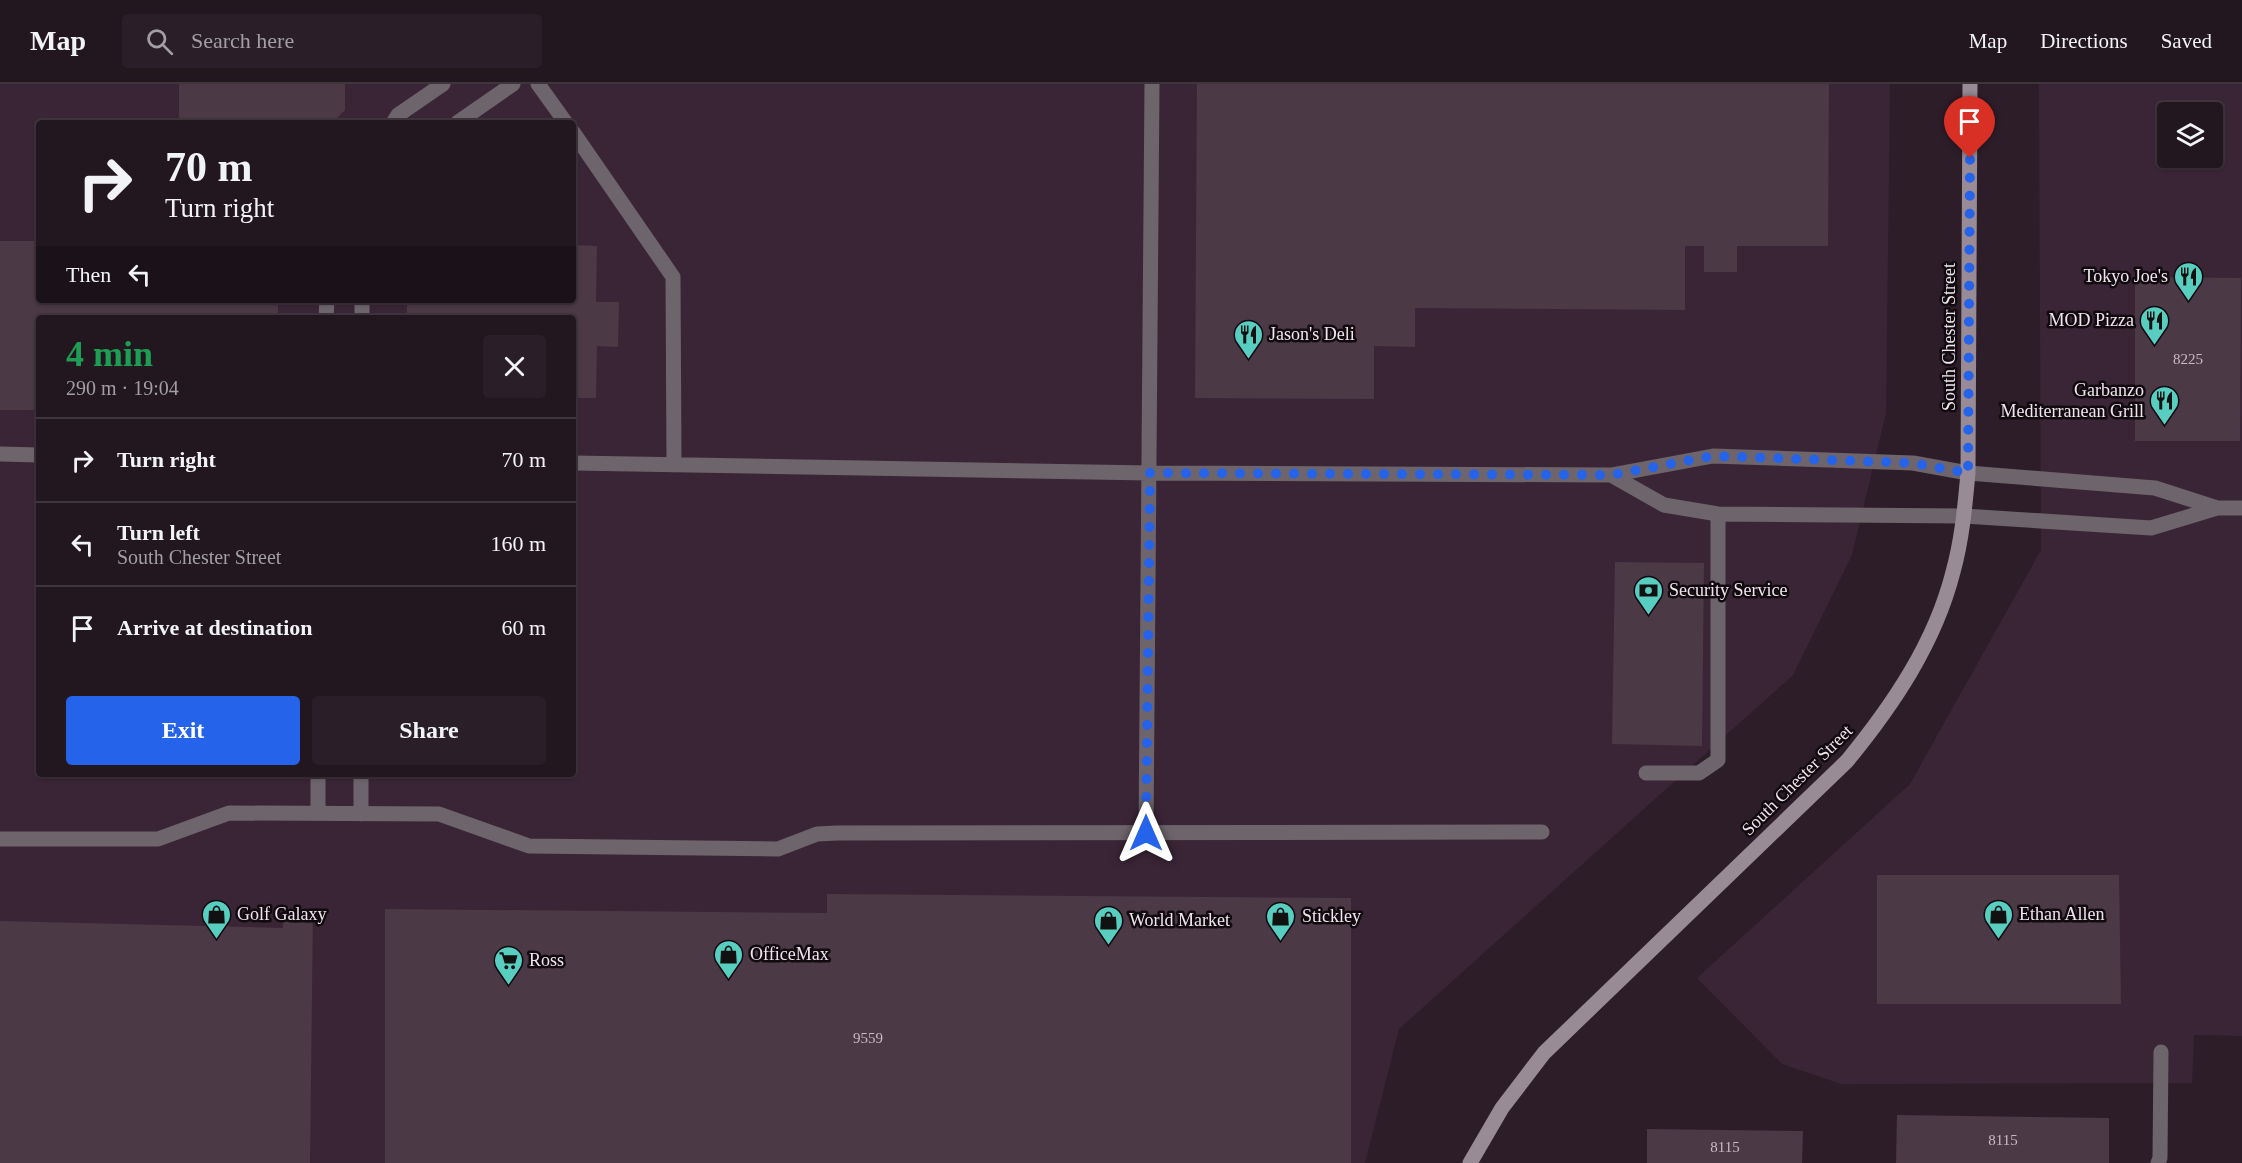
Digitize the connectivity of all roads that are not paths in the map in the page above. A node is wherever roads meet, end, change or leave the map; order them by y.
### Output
1 (443, 84) edge
2 (513, 84) edge
3 (538, 84) edge
4 (1152, 84) edge
5 (1970, 84) edge
6 (395, 120) edge
7 (461, 120) edge
8 (564, 120) edge
9 (576, 136) edge
10 (0, 454) edge
11 (36, 455) edge
12 (576, 463) edge
13 (674, 465) junction
14 (1150, 473) junction
15 (1968, 473) junction
16 (1611, 475) junction
17 (2217, 508) junction
18 (2242, 508) edge
19 (1718, 514) junction
20 (1964, 516) junction
21 (1646, 773) dead end
22 (318, 777) edge
23 (361, 777) edge
24 (318, 813) junction
25 (361, 814) junction
26 (1542, 832) dead end
27 (1146, 833) junction
28 (0, 839) edge
29 (2161, 1052) dead end
30 (1470, 1163) edge
31 (2158, 1163) edge

1 - 6 lane
2 - 7 lane
3 - 8 lane
4 - 14 lane
5 - 15 street, South Chester Street
9 - 13 lane
10 - 11 lane
12 - 13 lane
13 - 14 lane
14 - 16 lane
14 - 27 lane
15 - 16 lane
15 - 17 lane
15 - 20 street, South Chester Street
16 - 19 lane
17 - 18 lane
17 - 20 lane
19 - 20 lane
19 - 21 lane
20 - 30 street, South Chester Street
22 - 24 lane
23 - 25 lane
24 - 25 lane
24 - 28 lane
25 - 27 lane
26 - 27 lane
29 - 31 lane

